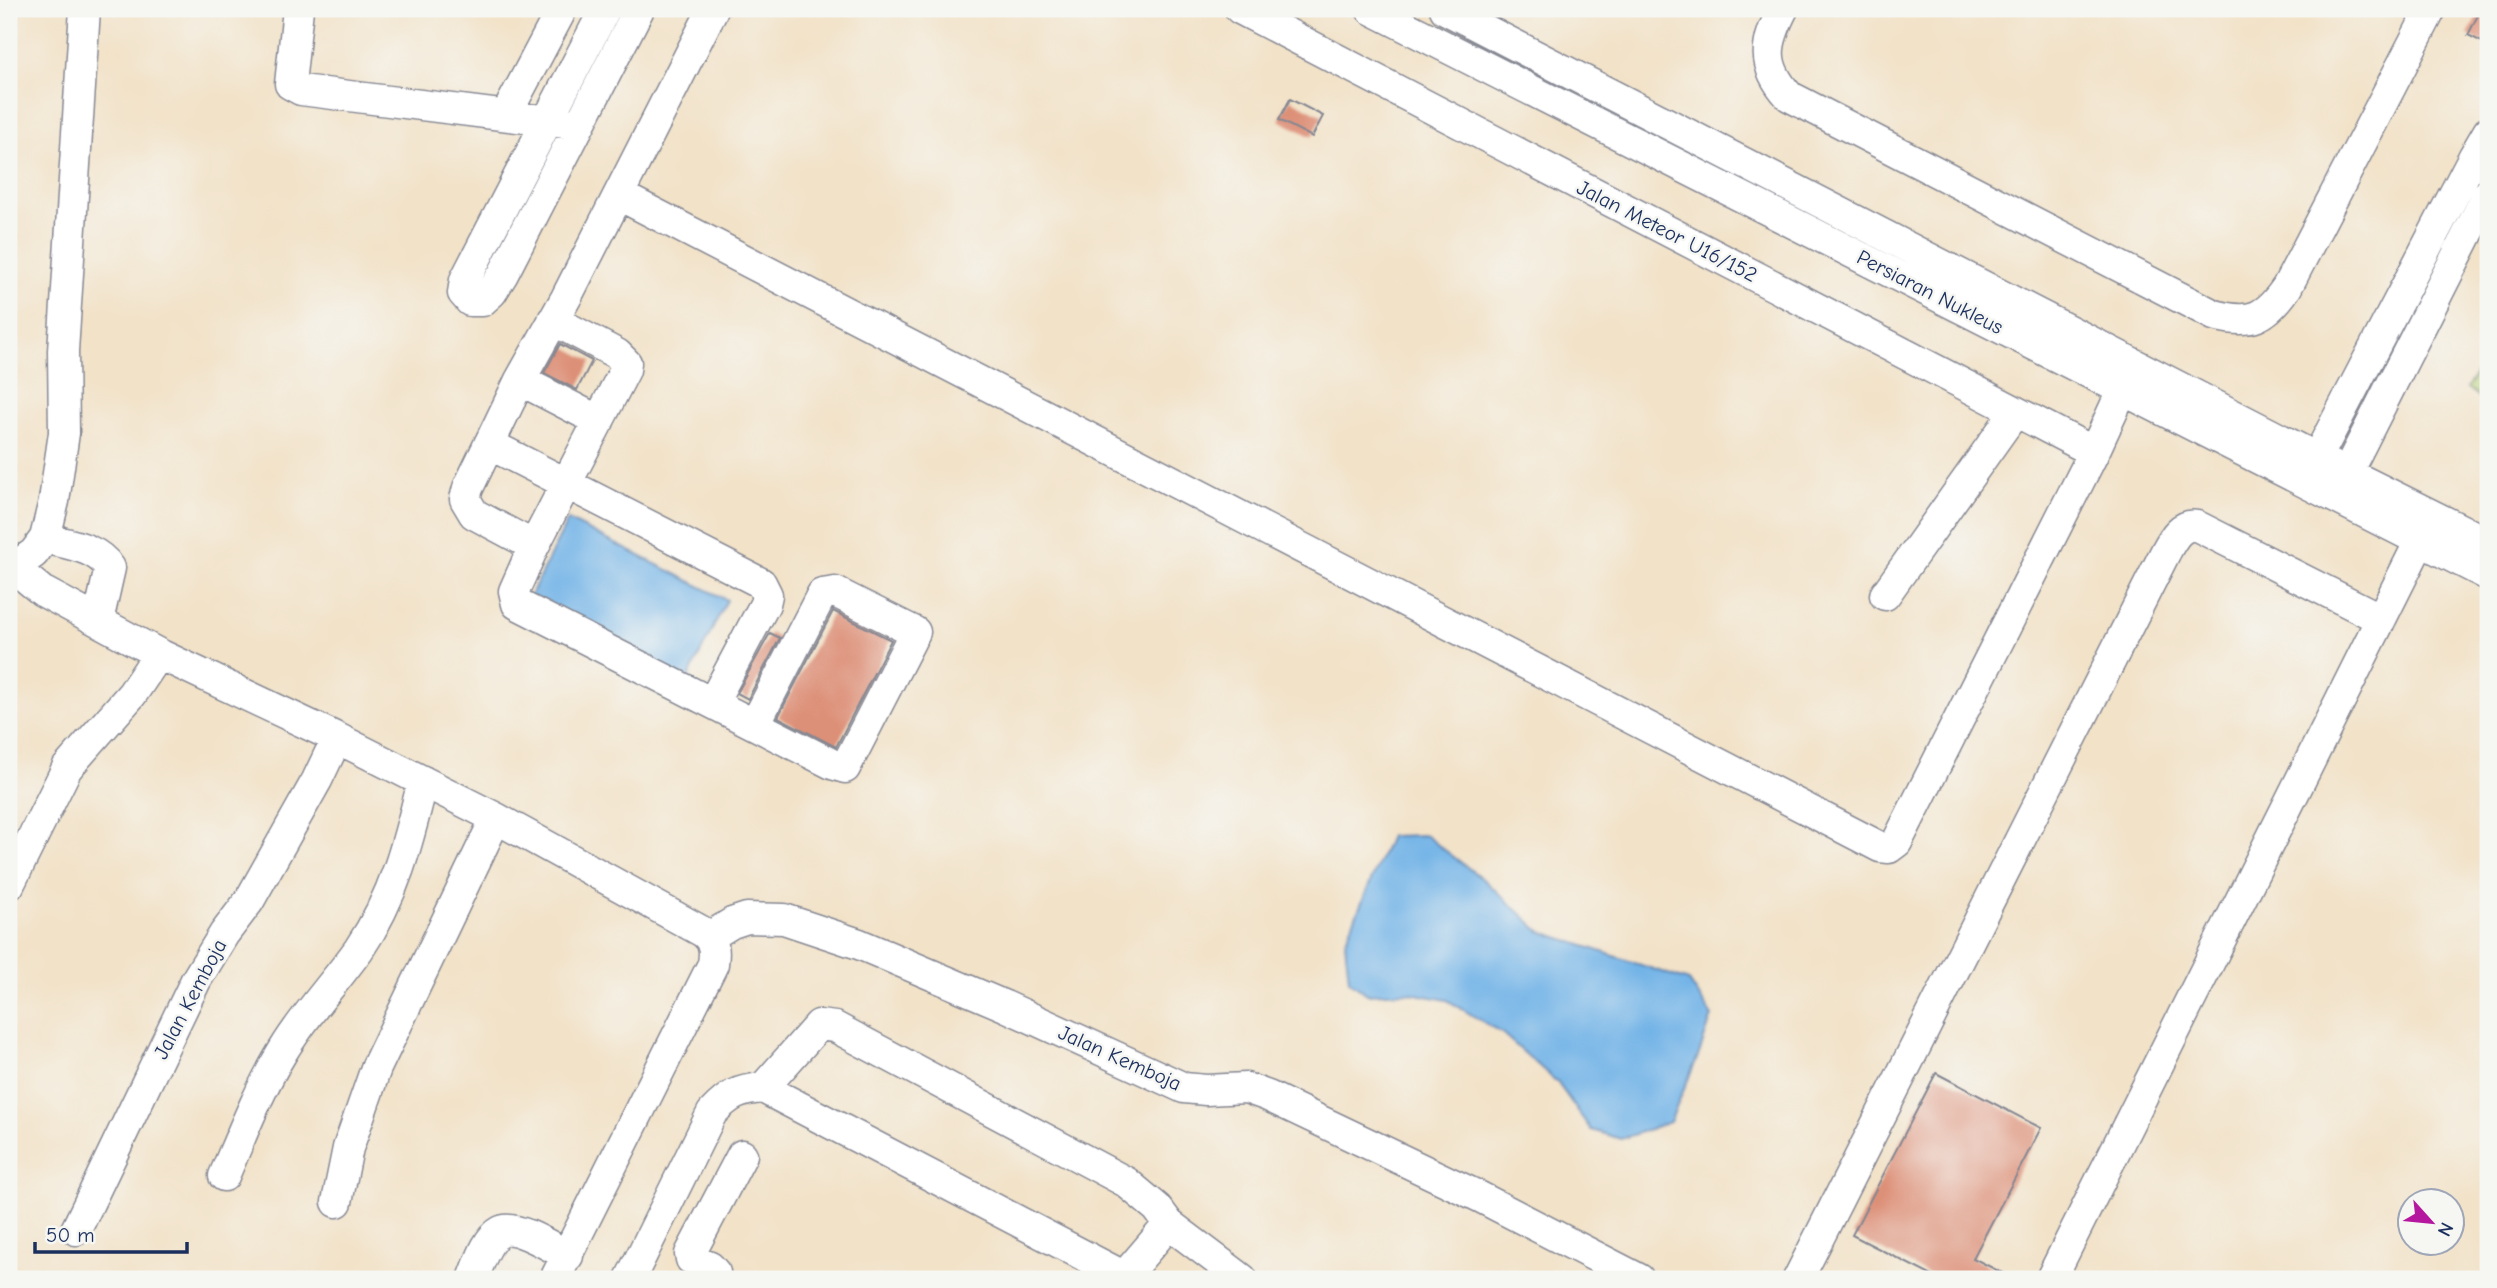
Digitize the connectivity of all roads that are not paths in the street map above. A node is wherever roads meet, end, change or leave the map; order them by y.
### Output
1 (85, 9) edge
2 (298, 9) edge
3 (562, 9) edge
4 (605, 9) edge
5 (639, 9) edge
6 (713, 9) edge
7 (1240, 9) edge
8 (1445, 9) edge
9 (1783, 9) edge
10 (2431, 9) edge
11 (1385, 12) edge
12 (506, 115) junction
13 (548, 120) junction
14 (580, 124) junction
15 (2488, 132) edge
16 (2488, 194) edge
17 (619, 195) junction
18 (553, 320) junction
19 (520, 380) junction
20 (2123, 389) junction
21 (2015, 412) junction
22 (599, 421) junction
23 (489, 444) junction
24 (2094, 452) junction
25 (2311, 470) junction
26 (567, 485) junction
27 (2341, 485) junction
28 (45, 538) junction
29 (2420, 541) junction
30 (2488, 543) edge
31 (534, 547) junction
32 (10, 568) edge
33 (2488, 575) edge
34 (1885, 594) dead end
35 (2381, 619) junction
36 (99, 621) junction
37 (159, 654) junction
38 (713, 702) junction
39 (755, 724) junction
40 (337, 738) junction
41 (423, 781) junction
42 (496, 818) junction
43 (9, 886) edge
44 (709, 937) junction
45 (763, 1088) junction
46 (742, 1155) dead end
47 (224, 1176) dead end
48 (337, 1202) dead end
49 (1169, 1224) junction
50 (76, 1230) dead end
51 (561, 1268) edge
52 (1123, 1278) edge
53 (473, 1279) edge
54 (630, 1279) edge
55 (713, 1279) edge
56 (1242, 1279) edge
57 (1639, 1279) edge
58 (1798, 1279) edge
59 (2051, 1279) edge

1 - 28 street
2 - 12 street
3 - 12 street
4 - 13 street
5 - 14 street
6 - 17 street
7 - 21 street, Jalan Meteor U16/152
8 - 25 street, Persiaran Nukleus
9 - 10 street
11 - 20 street, Persiaran Nukleus
12 - 13 street
13 - 14 street
13 - 14 street
15 - 25 street
16 - 27 street
17 - 18 street
17 - 24 street
18 - 19 street
18 - 22 street
19 - 22 street
19 - 23 street
20 - 24 street
20 - 25 street, Persiaran Nukleus
21 - 24 street, Jalan Meteor U16/152
21 - 34 street
22 - 26 street
23 - 26 street
23 - 31 street
25 - 27 street, Persiaran Nukleus
26 - 31 street
26 - 38 street
27 - 29 street, Persiaran Nukleus
27 - 30 street, Persiaran Nukleus
28 - 32 street
28 - 36 street
29 - 33 street, Persiaran Nukleus
29 - 35 street
31 - 38 street
32 - 36 street
35 - 58 street
35 - 59 street
36 - 37 street
37 - 40 street
37 - 43 street
38 - 39 street
39 - 39 street
40 - 41 street
40 - 50 street, Jalan Kemboja
41 - 42 street
41 - 47 street
42 - 44 street
42 - 48 street
44 - 51 street
44 - 57 street, Jalan Kemboja
45 - 49 street
45 - 52 street
45 - 54 street
46 - 55 street
49 - 52 street
49 - 56 street
51 - 53 street

